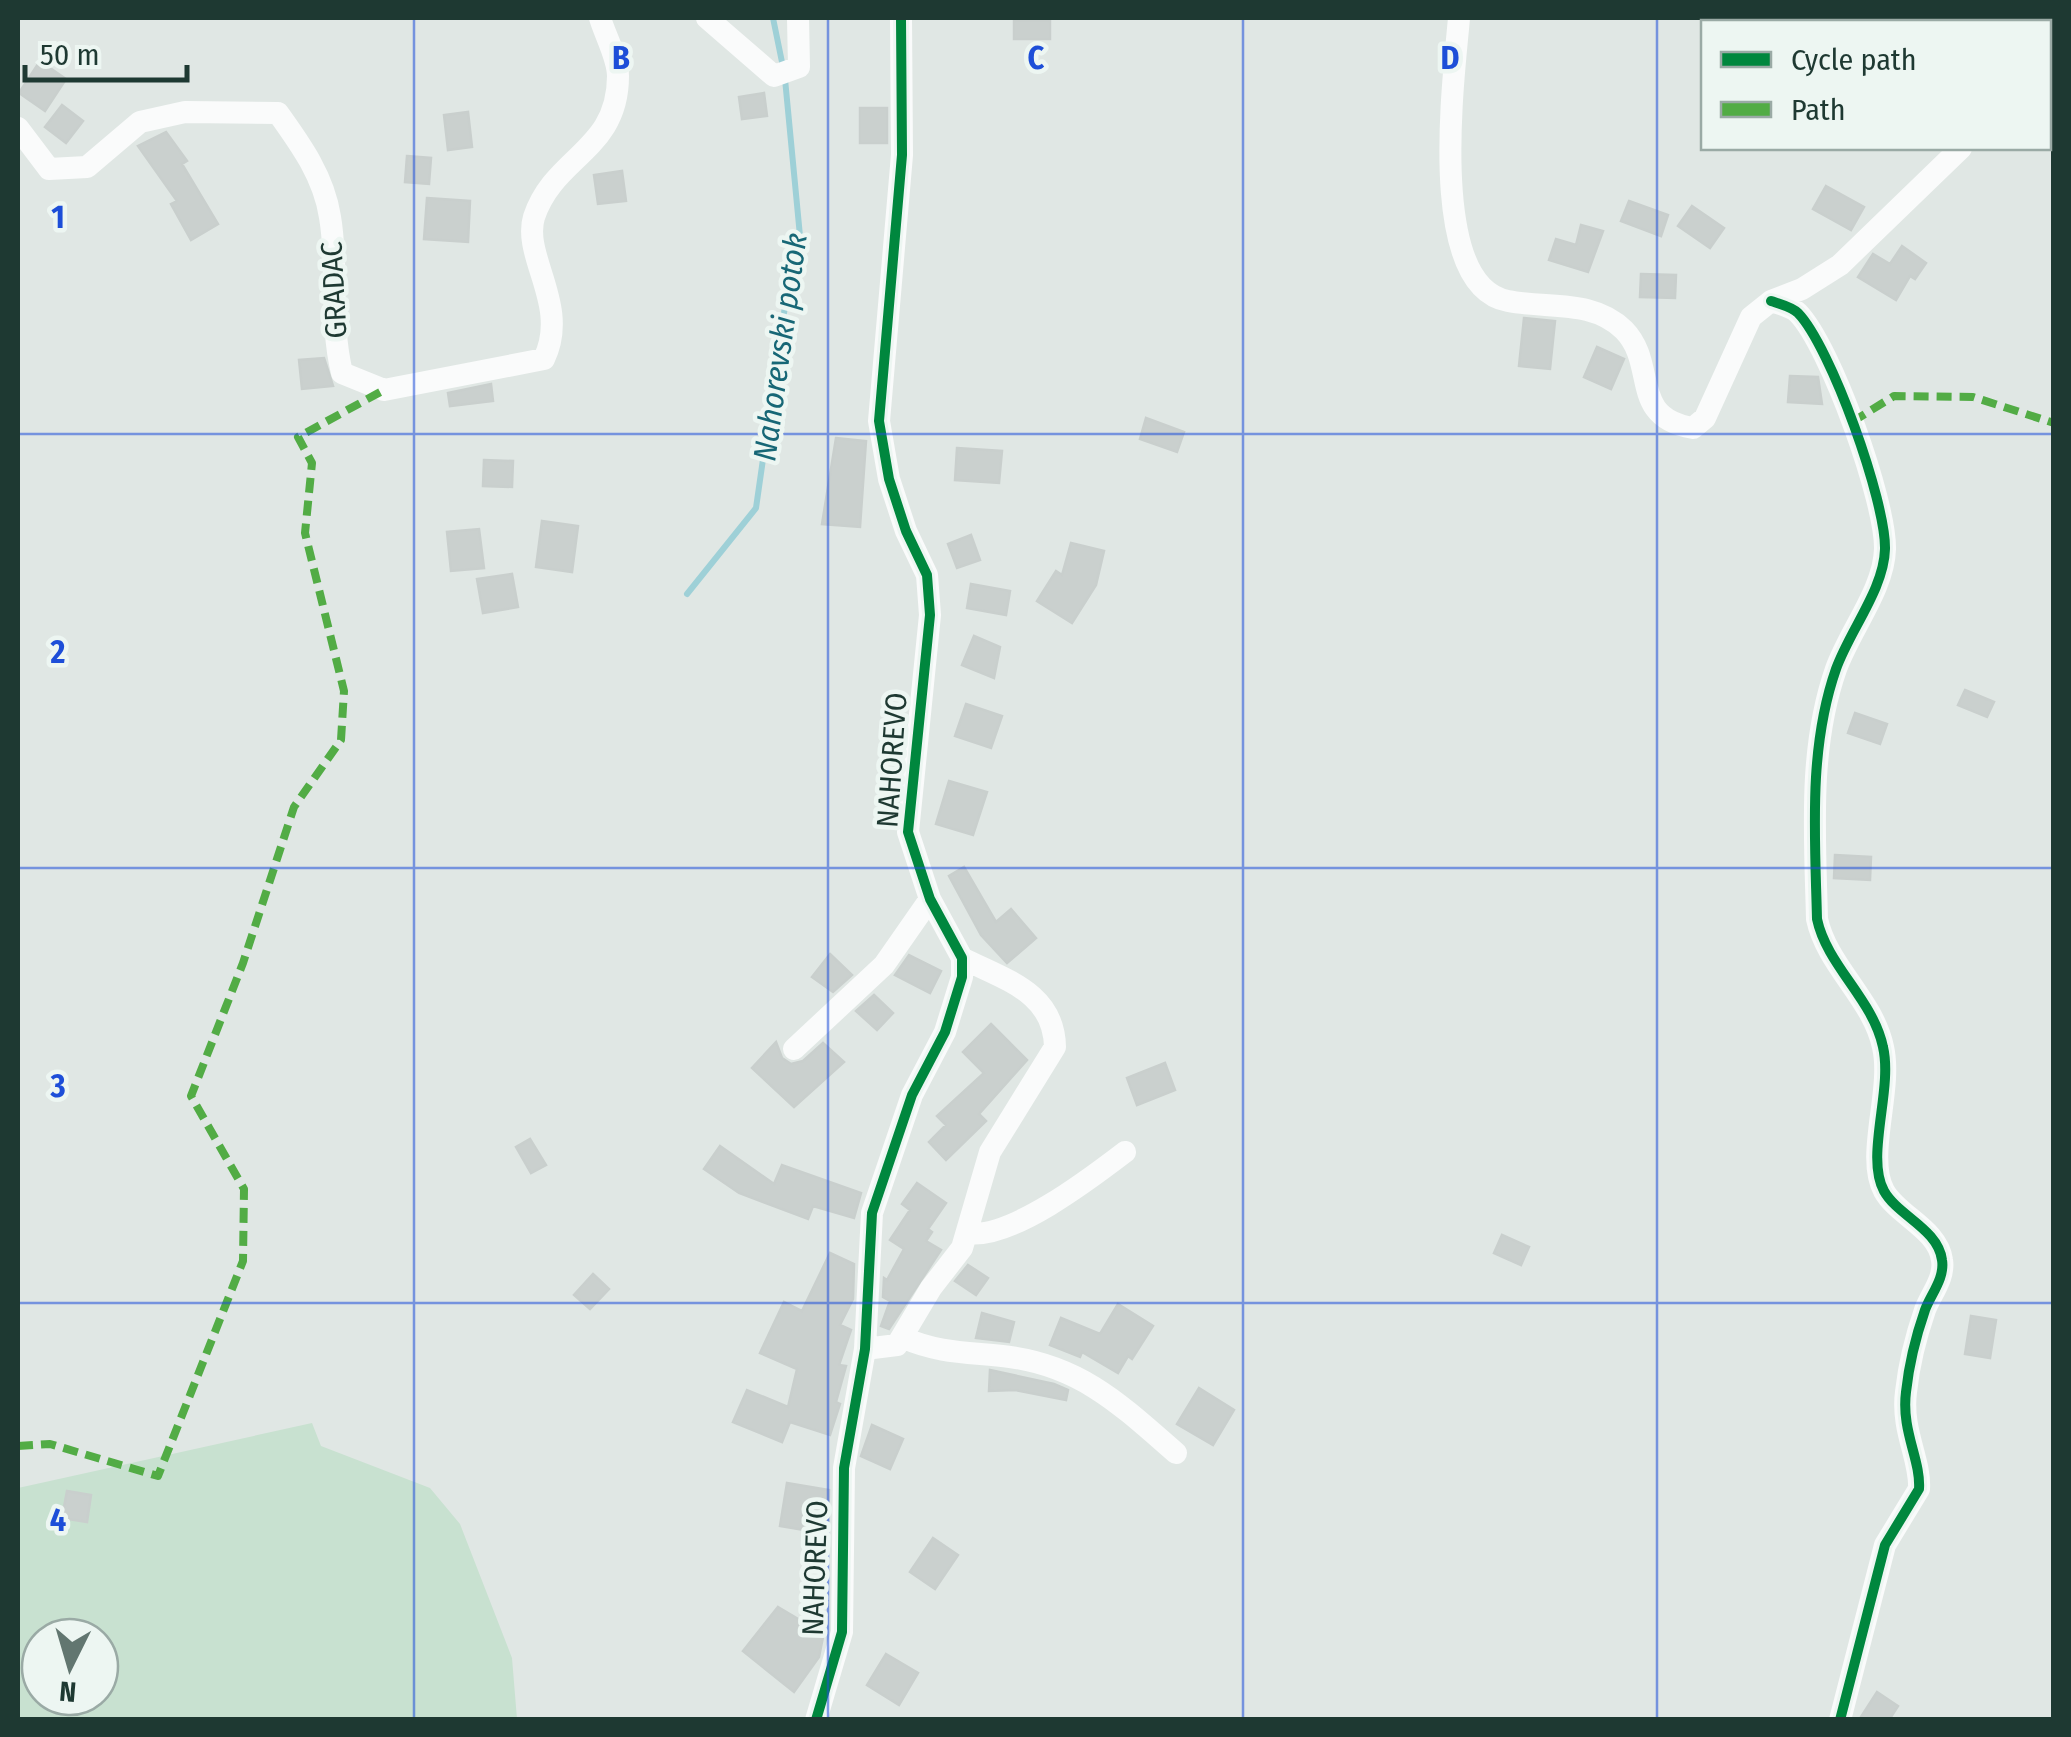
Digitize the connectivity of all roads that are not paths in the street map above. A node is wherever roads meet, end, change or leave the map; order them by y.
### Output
1 (600, 18) edge
2 (707, 18) edge
3 (798, 18) edge
4 (901, 18) edge
5 (1459, 18) edge
6 (18, 128) edge
7 (1959, 150) edge
8 (1771, 301) junction
9 (930, 899) junction
10 (962, 958) junction
11 (794, 1050) dead end
12 (1125, 1152) dead end
13 (968, 1233) junction
14 (904, 1338) junction
15 (865, 1349) junction
16 (1176, 1453) dead end
17 (816, 1720) edge
18 (1840, 1720) edge

1 - 6 street, GRADAC
2 - 3 street
4 - 9 street, NAHOREVO
5 - 8 street
7 - 8 street
8 - 18 street
9 - 10 street, NAHOREVO
9 - 11 street
10 - 13 street
10 - 15 street, NAHOREVO
12 - 13 street
13 - 14 street
14 - 15 street
14 - 16 street
15 - 17 street, NAHOREVO

